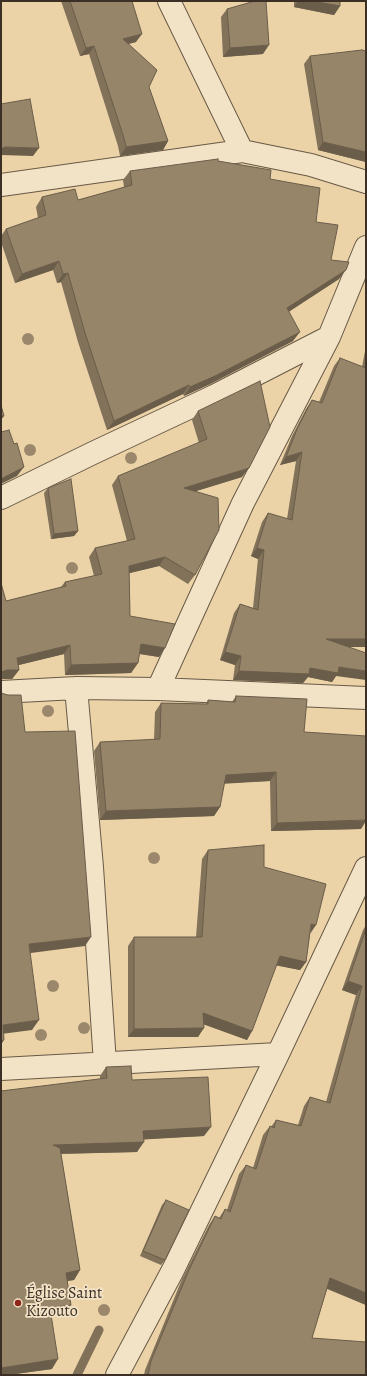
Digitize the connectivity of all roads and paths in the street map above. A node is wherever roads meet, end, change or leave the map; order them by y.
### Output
1 (177, 7) edge
2 (242, 151) junction
3 (366, 182) edge
4 (1, 185) edge
5 (366, 247) edge
6 (329, 337) junction
7 (1, 498) edge
8 (76, 688) junction
9 (158, 689) junction
10 (1, 692) edge
11 (366, 698) edge
12 (366, 868) edge
13 (278, 1054) junction
14 (105, 1064) junction
15 (1, 1069) edge
16 (117, 1375) edge

1 - 2 street
2 - 3 street
2 - 4 street
5 - 6 street
6 - 7 street
6 - 9 street
8 - 9 street
8 - 10 street
8 - 14 street
9 - 11 street
12 - 13 street
13 - 14 street
13 - 16 street
14 - 15 street

